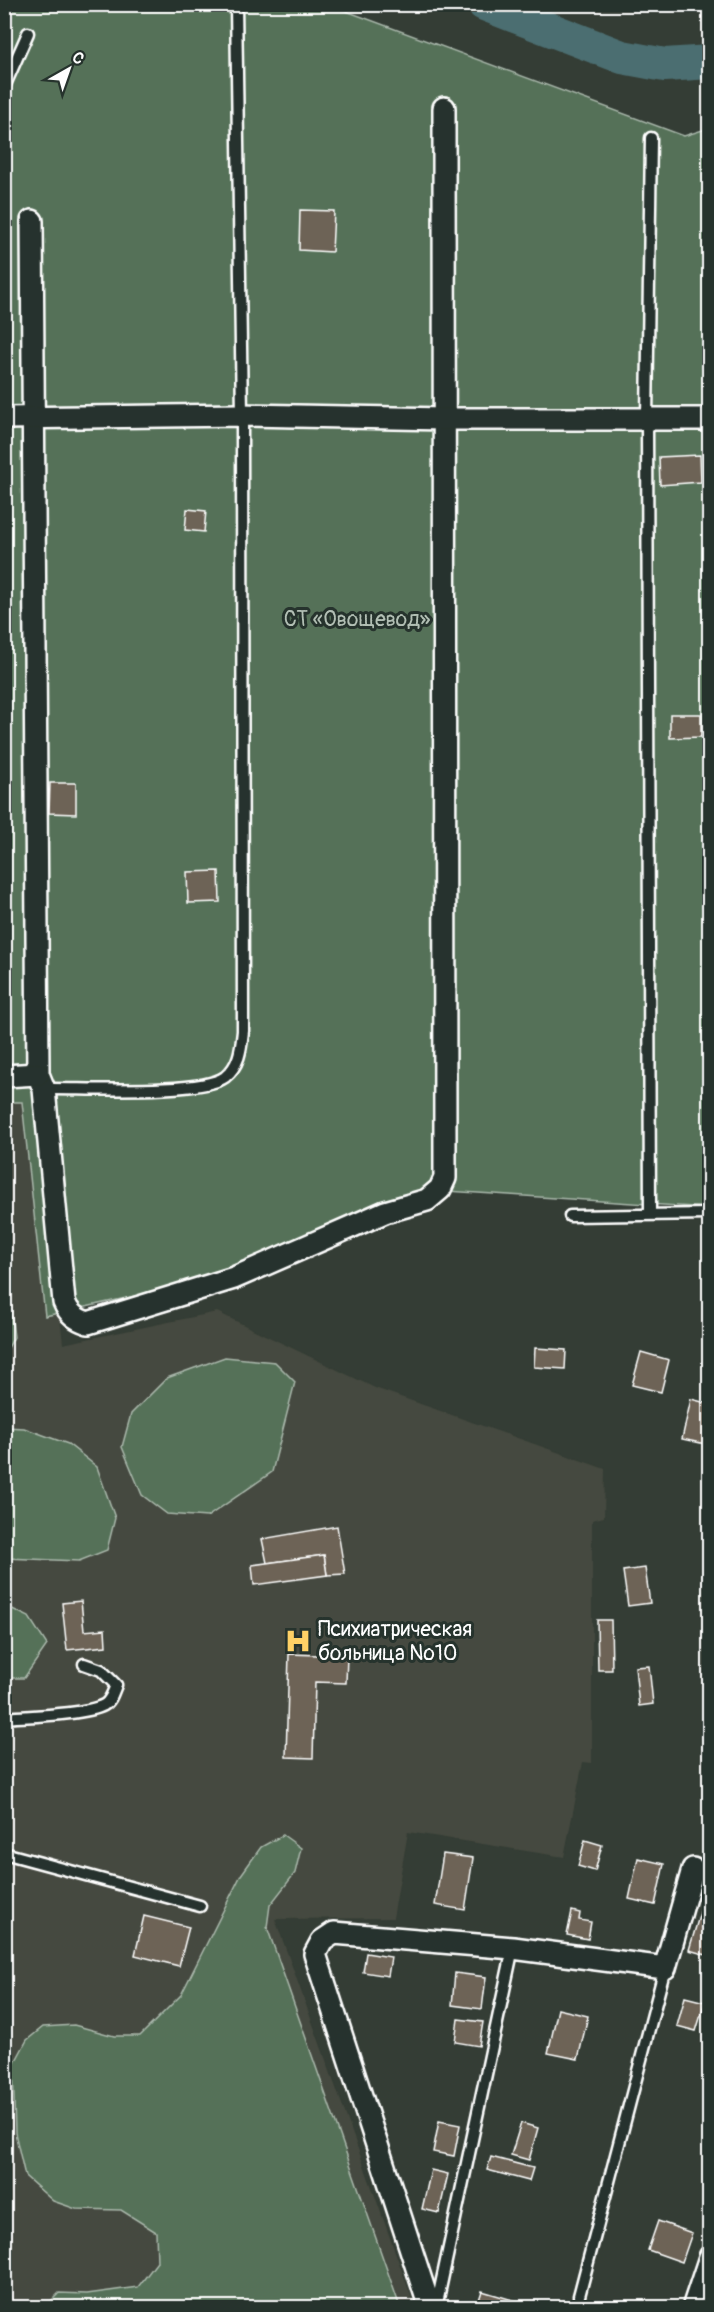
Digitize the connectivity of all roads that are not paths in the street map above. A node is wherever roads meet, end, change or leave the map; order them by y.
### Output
1 (236, 4) edge
2 (28, 33) dead end
3 (4, 87) edge
4 (444, 108) dead end
5 (651, 138) dead end
6 (32, 221) dead end
7 (242, 415) junction
8 (35, 416) junction
9 (4, 418) edge
10 (710, 418) edge
11 (444, 419) junction
12 (647, 419) junction
13 (4, 1076) edge
14 (41, 1082) junction
15 (650, 1213) junction
16 (710, 1214) edge
17 (570, 1216) dead end
18 (84, 1664) dead end
19 (4, 1718) edge
20 (4, 1853) edge
21 (693, 1869) dead end
22 (200, 1906) dead end
23 (513, 1948) junction
24 (665, 1968) junction
25 (710, 2256) edge
26 (579, 2296) dead end
27 (430, 2307) edge
28 (436, 2307) edge
29 (693, 2307) edge

1 - 7 lane
2 - 3 lane
4 - 11 street
5 - 12 lane
6 - 8 street
7 - 8 street
7 - 11 street
7 - 14 lane
8 - 9 street
8 - 14 street
10 - 12 street
11 - 12 street
11 - 14 street
12 - 15 lane
13 - 14 street
15 - 16 lane
15 - 17 lane
18 - 19 lane
20 - 22 lane
21 - 24 street
23 - 24 street
23 - 27 street
23 - 28 lane
24 - 26 lane
25 - 29 street

